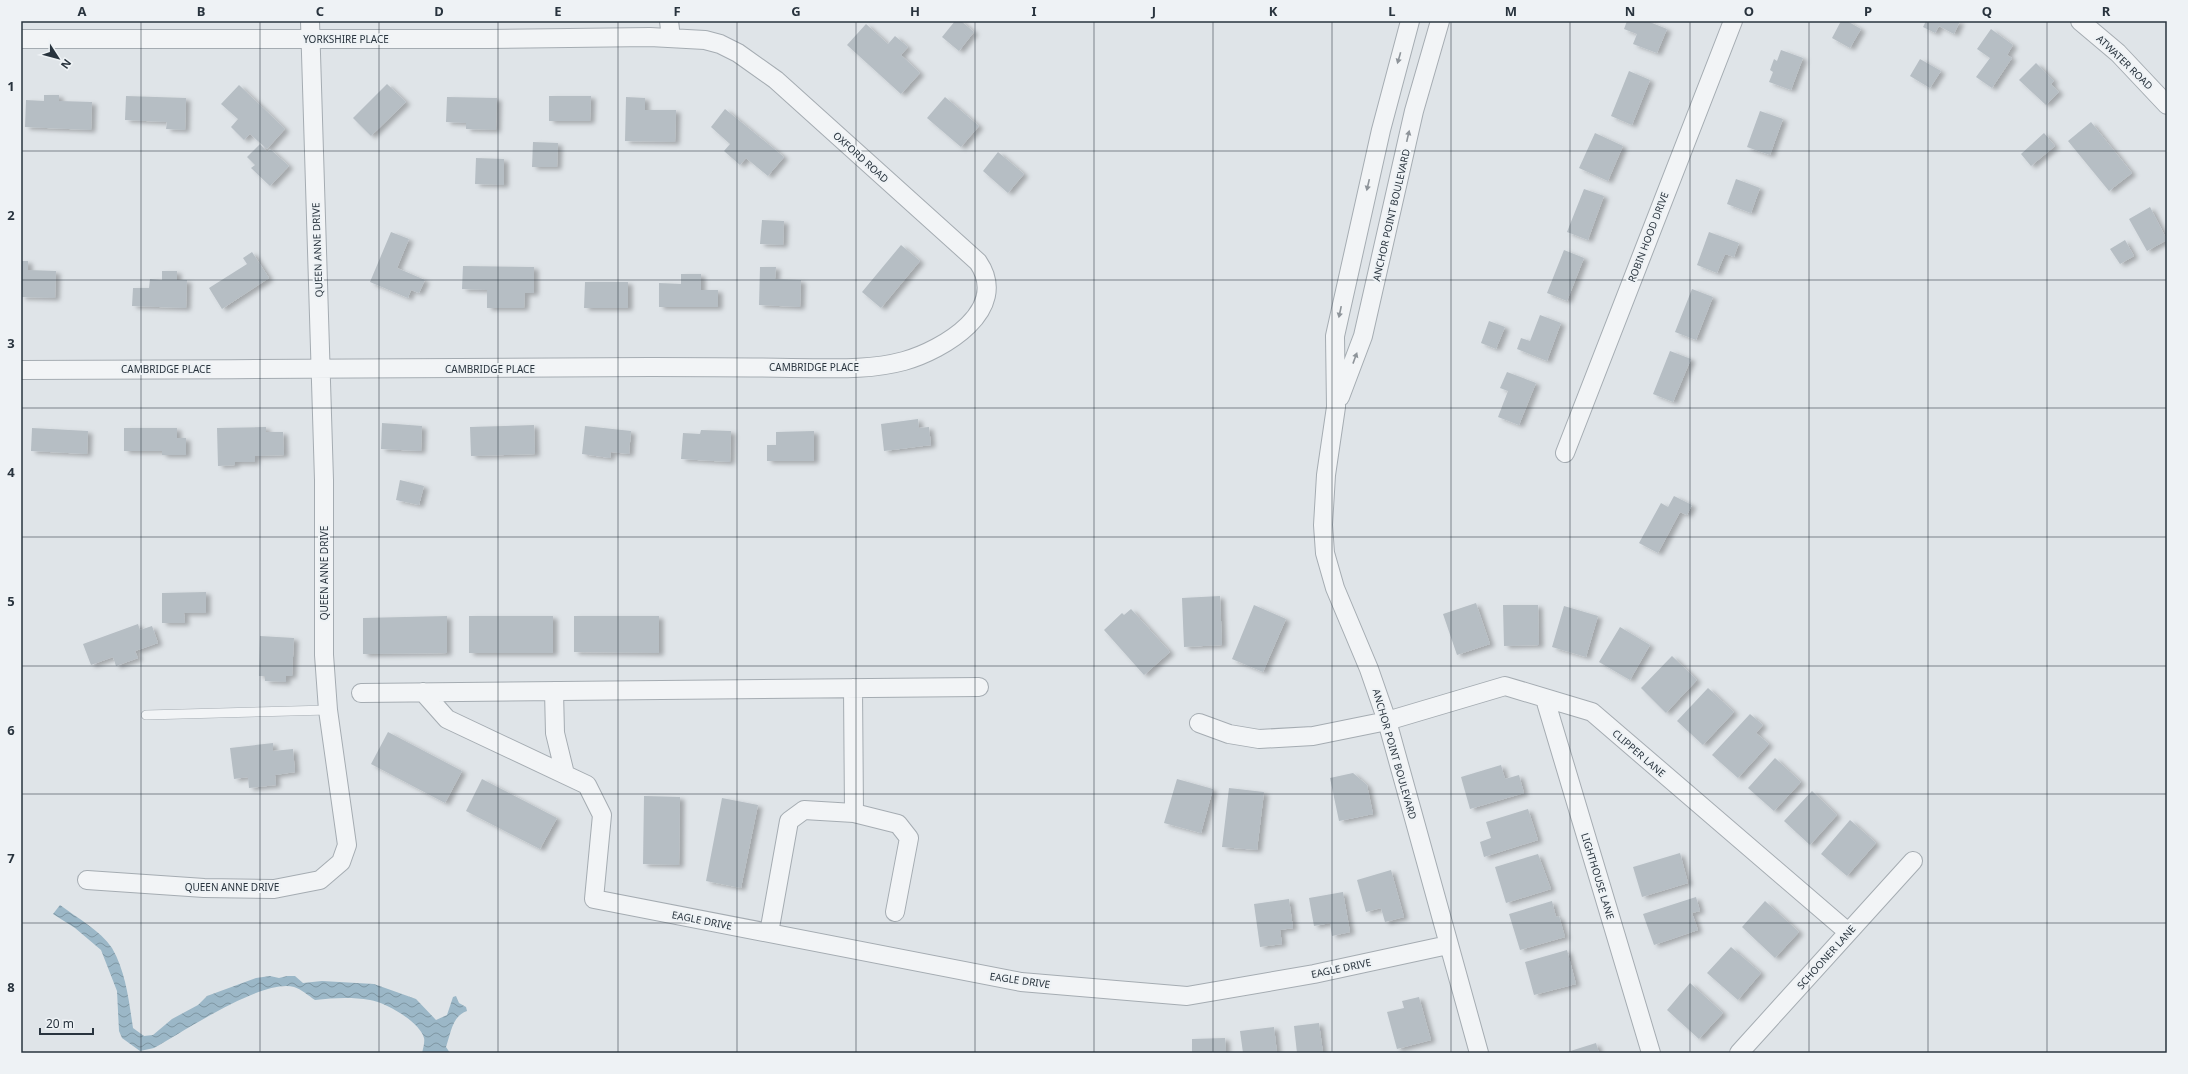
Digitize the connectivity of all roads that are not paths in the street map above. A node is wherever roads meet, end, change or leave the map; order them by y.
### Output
1 (310, 21) edge
2 (1410, 21) edge
3 (1440, 21) edge
4 (1733, 21) edge
5 (2080, 21) edge
6 (670, 29) edge
7 (21, 39) edge
8 (311, 39) junction
9 (2167, 105) edge
10 (954, 337) joint
11 (320, 369) junction
12 (21, 370) edge
13 (1336, 408) junction
14 (1565, 453) dead end
15 (979, 687) dead end
16 (853, 688) junction
17 (554, 691) junction
18 (423, 692) junction
19 (361, 693) dead end
20 (1545, 699) junction
21 (328, 710) junction
22 (146, 715) dead end
23 (1387, 721) junction
24 (1199, 723) dead end
25 (565, 774) junction
26 (854, 813) junction
27 (1913, 861) dead end
28 (87, 880) dead end
29 (895, 912) dead end
30 (1848, 932) junction
31 (768, 933) junction
32 (1448, 945) junction
33 (1479, 1053) edge
34 (1651, 1053) edge
35 (1739, 1053) edge

1 - 8 street, QUEEN ANNE DRIVE
2 -> 13 street, ANCHOR POINT BOULEVARD
13 -> 3 street, ANCHOR POINT BOULEVARD
4 - 14 street, ROBIN HOOD DRIVE
5 - 9 street, ATWATER ROAD
6 - 8 street, YORKSHIRE PLACE
6 - 10 street, OXFORD ROAD
7 - 8 street, YORKSHIRE PLACE
8 - 11 street, QUEEN ANNE DRIVE
10 - 11 street, CAMBRIDGE PLACE
11 - 12 street, CAMBRIDGE PLACE
11 - 21 street, QUEEN ANNE DRIVE
13 - 23 street, ANCHOR POINT BOULEVARD
15 - 16 street
16 - 17 street
16 - 26 street
17 - 18 street
17 - 25 street
18 - 19 street
18 - 25 street
20 - 23 street, CLIPPER LANE
20 - 30 street, CLIPPER LANE
20 - 34 street, LIGHTHOUSE LANE
21 - 22 lane
21 - 28 street, QUEEN ANNE DRIVE
23 - 24 street, CLIPPER LANE
23 - 32 street, ANCHOR POINT BOULEVARD
25 - 31 street, EAGLE DRIVE
26 - 29 street
26 - 31 street
27 - 30 street, SCHOONER LANE
30 - 35 street, SCHOONER LANE
31 - 32 street, EAGLE DRIVE
32 - 33 street, ANCHOR POINT BOULEVARD

